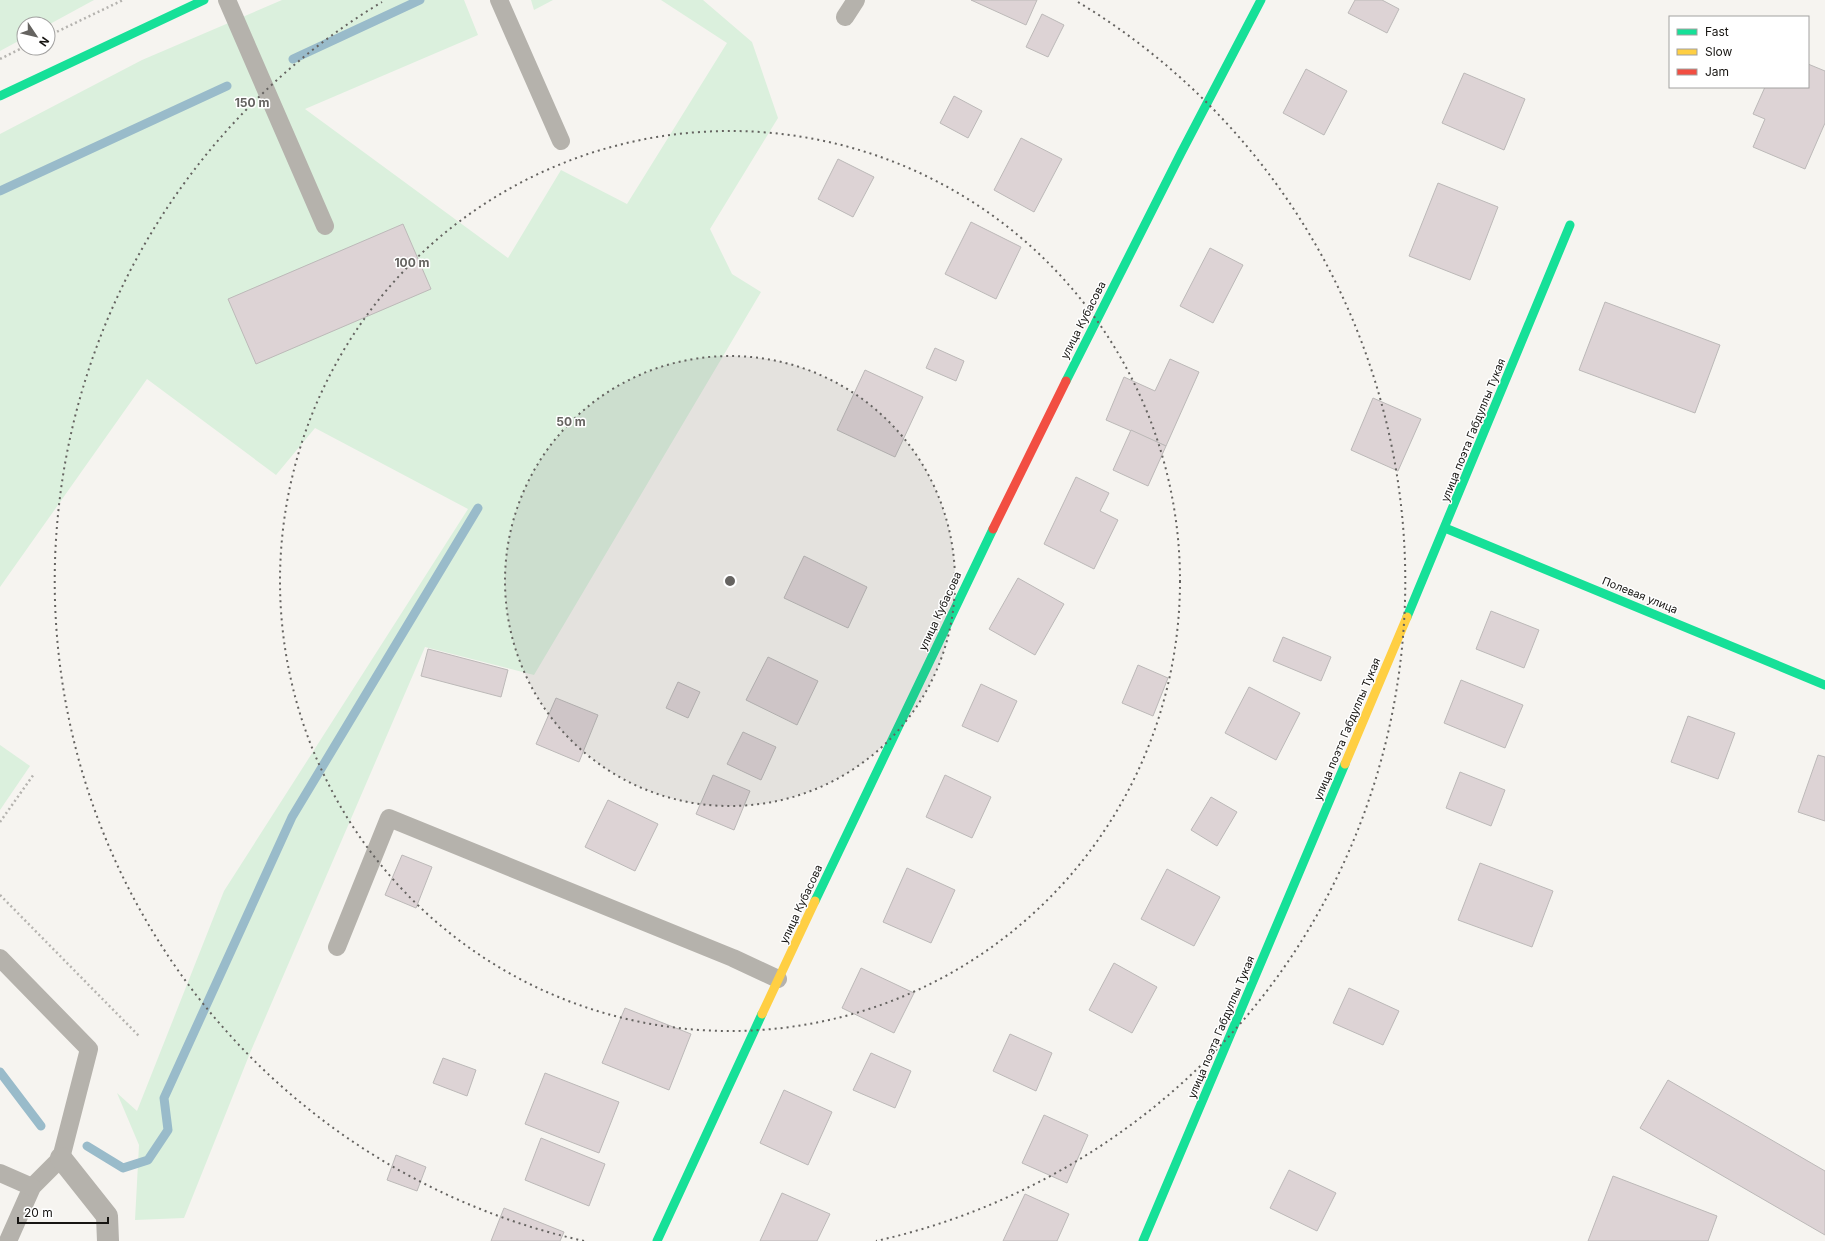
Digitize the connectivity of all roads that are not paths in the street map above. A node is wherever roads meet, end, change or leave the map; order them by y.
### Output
1 (204, 0) edge
2 (227, 0) edge
3 (499, 0) edge
4 (856, 0) edge
5 (1261, 0) edge
6 (845, 17) dead end
7 (0, 96) edge
8 (561, 141) dead end
9 (1570, 225) dead end
10 (324, 226) dead end
11 (1445, 528) junction
12 (1825, 685) edge
13 (337, 947) dead end
14 (0, 958) edge
15 (778, 979) junction
16 (61, 1158) junction
17 (0, 1173) edge
18 (32, 1187) junction
19 (8, 1241) edge
20 (108, 1241) edge
21 (657, 1241) edge
22 (1143, 1241) edge

1 - 7 street
2 - 10 lane
3 - 8 lane
4 - 6 lane
5 - 15 street, улица Кубасова
9 - 11 street, улица поэта Габдуллы Тукая
11 - 12 street, Полевая улица
11 - 22 street, улица поэта Габдуллы Тукая
13 - 15 lane
14 - 16 lane
15 - 21 street, улица Кубасова
16 - 18 lane
16 - 20 street
17 - 18 lane
18 - 19 lane

